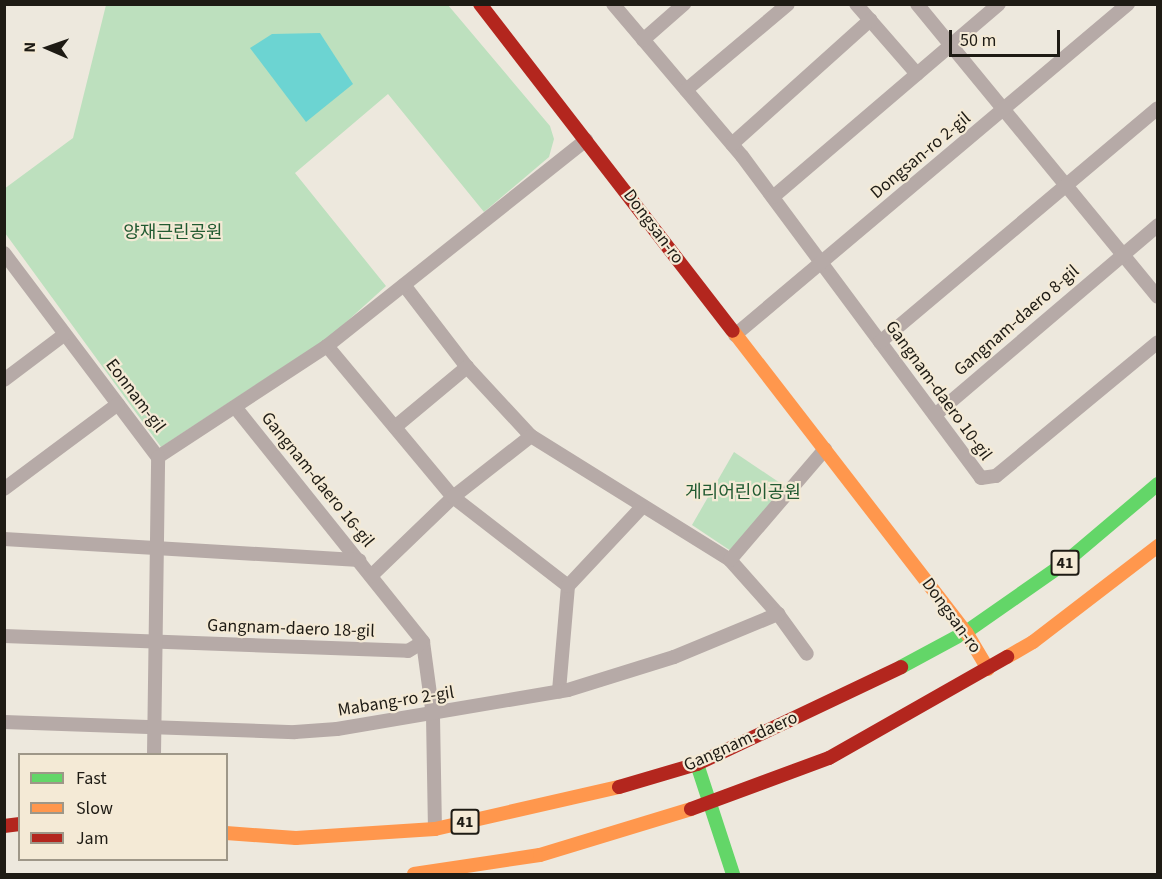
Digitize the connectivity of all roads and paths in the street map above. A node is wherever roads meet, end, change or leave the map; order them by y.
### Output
1 (480, 4) edge
2 (613, 4) edge
3 (684, 4) edge
4 (788, 4) edge
5 (856, 4) edge
6 (917, 4) edge
7 (1128, 4) edge
8 (991, 7) edge
9 (870, 20) junction
10 (643, 40) junction
11 (951, 46) junction
12 (917, 74) junction
13 (686, 90) junction
14 (1158, 108) edge
15 (1005, 110) junction
16 (586, 140) junction
17 (732, 144) junction
18 (1066, 187) junction
19 (773, 197) junction
20 (1158, 225) edge
21 (1122, 254) junction
22 (6, 257) edge
23 (820, 264) junction
24 (404, 285) junction
25 (1158, 297) edge
26 (65, 334) junction
27 (735, 335) junction
28 (880, 342) junction
29 (1158, 342) edge
30 (327, 346) junction
31 (467, 367) junction
32 (4, 380) edge
33 (118, 404) junction
34 (235, 407) junction
35 (935, 415) junction
36 (395, 427) junction
37 (531, 436) junction
38 (825, 449) junction
39 (158, 457) junction
40 (1158, 484) edge
41 (4, 489) edge
42 (453, 497) junction
43 (642, 507) junction
44 (4, 539) edge
45 (1158, 546) edge
46 (157, 549) junction
47 (359, 560) junction
48 (730, 560) junction
49 (371, 576) junction
50 (568, 586) junction
51 (778, 614) junction
52 (966, 632) junction
53 (4, 636) edge
54 (156, 642) junction
55 (423, 642) junction
56 (807, 654) dead end
57 (988, 669) junction
58 (559, 692) junction
59 (433, 716) junction
60 (4, 722) edge
61 (155, 728) junction
62 (154, 753) edge
63 (697, 764) junction
64 (710, 802) junction
65 (435, 829) junction
66 (228, 833) edge
67 (414, 874) edge
68 (733, 874) edge

1 - 16 main road, Dongsan-ro
2 - 10 street, Gangnam-daero 10-gil
3 - 10 street
4 - 13 street
5 - 9 street
6 - 11 street
7 - 15 street, Dongsan-ro 2-gil
8 - 11 street
9 - 12 street
9 - 17 street
10 - 13 street, Gangnam-daero 10-gil
11 - 12 street
11 - 15 street
12 - 19 street
13 - 17 street, Gangnam-daero 10-gil
14 - 18 street
15 - 18 street
15 - 23 street, Dongsan-ro 2-gil
16 - 24 street, Eonnam-gil
16 - 27 main road, Dongsan-ro
17 - 19 street, Gangnam-daero 10-gil
18 - 21 street
18 - 28 street
19 - 23 street, Gangnam-daero 10-gil
20 - 21 street, Gangnam-daero 8-gil
21 - 25 street
21 - 35 street, Gangnam-daero 8-gil
22 - 26 street, Eonnam-gil
23 - 27 street, Dongsan-ro 2-gil
23 - 28 street, Gangnam-daero 10-gil
24 - 30 street, Eonnam-gil
24 - 31 street
26 - 32 street
26 - 33 street, Eonnam-gil
27 - 38 main road, Dongsan-ro
28 - 35 street, Gangnam-daero 10-gil
29 - 35 street, Gangnam-daero 10-gil
30 - 34 street, Eonnam-gil
30 - 36 street
31 - 36 street
31 - 37 street
33 - 39 street, Eonnam-gil
33 - 41 street
34 - 39 street, Eonnam-gil
34 - 47 street, Gangnam-daero 16-gil
36 - 42 street
37 - 42 street, Gangnam-daero 16-gil
37 - 43 street
38 - 48 street
38 - 52 main road, Dongsan-ro
39 - 46 street
40 - 52 main road, Gangnam-daero / 41
42 - 49 street, Gangnam-daero 16-gil
42 - 50 street
43 - 48 street
43 - 50 street
44 - 46 street
45 - 57 main road, 41
46 - 47 street
46 - 54 street
47 - 49 street, Gangnam-daero 16-gil
48 - 51 street
49 - 55 street, Gangnam-daero 16-gil
50 - 58 street
51 - 56 street
51 - 58 street, Mabang-ro 2-gil
52 - 57 main road, Dongsan-ro
52 - 63 main road, Gangnam-daero / 41
53 - 54 street, Gangnam-daero 18-gil
54 - 55 street, Gangnam-daero 18-gil
54 - 61 street
55 - 59 street
57 - 64 main road, 41
58 - 59 street, Mabang-ro 2-gil
59 - 61 street, Mabang-ro 2-gil
59 - 65 street
60 - 61 street, Mabang-ro 2-gil
61 - 62 street
63 - 64 main road
63 - 65 main road, Gangnam-daero / 41
64 - 67 main road, 41
64 - 68 main road
65 - 66 main road, Gangnam-daero / 41

